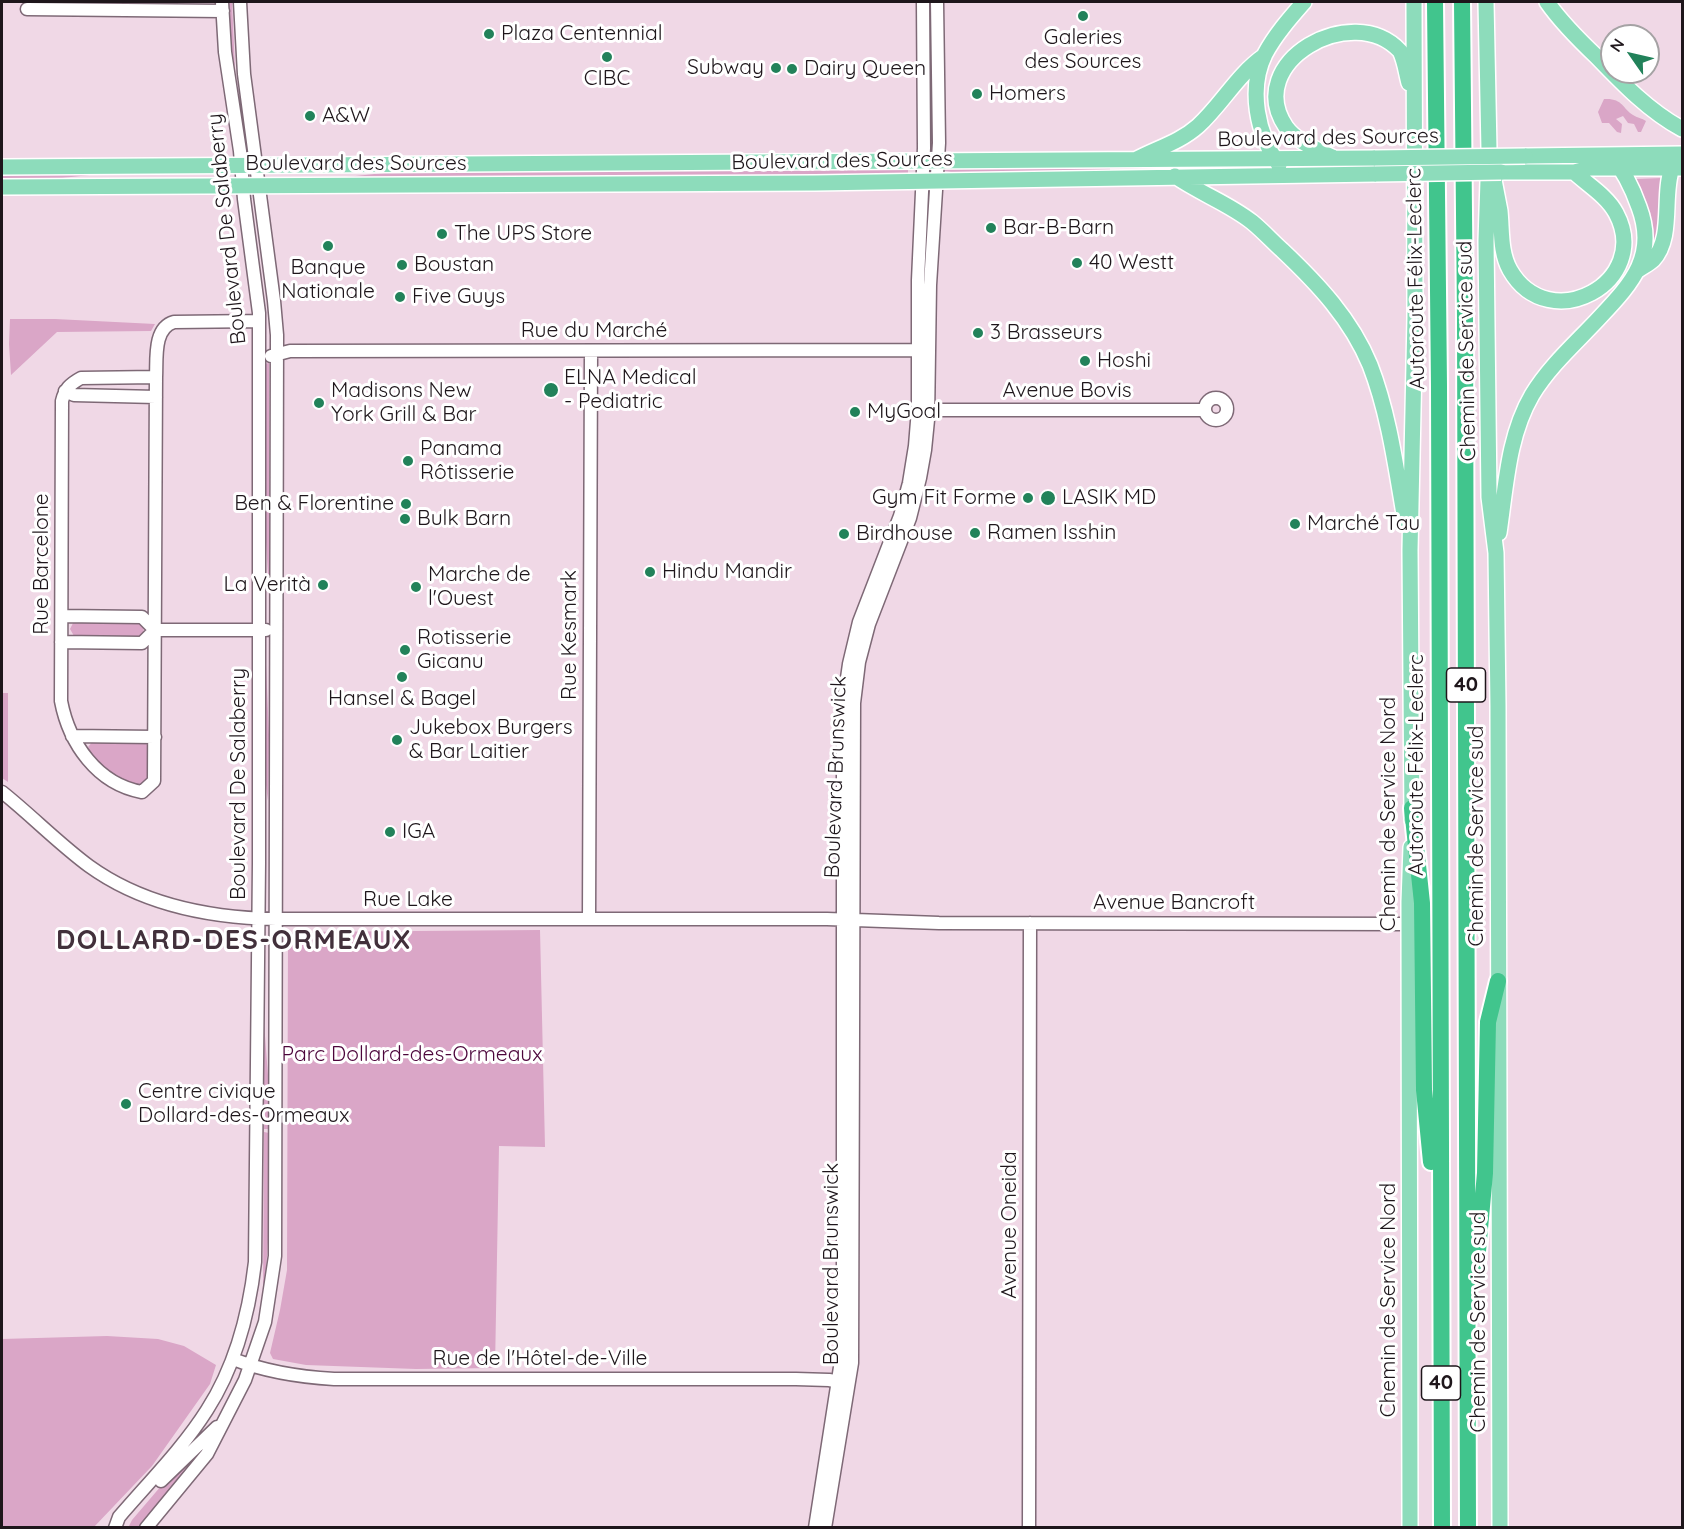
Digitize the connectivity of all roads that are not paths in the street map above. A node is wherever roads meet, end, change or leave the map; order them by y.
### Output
1 (240, 2) edge
2 (923, 2) edge
3 (937, 2) edge
4 (1304, 2) edge
5 (1414, 2) edge
6 (1436, 2) edge
7 (1462, 2) edge
8 (1486, 2) edge
9 (1547, 2) edge
10 (98, 5) edge
11 (223, 6) edge
12 (27, 9) dead end
13 (1378, 20) dead end
14 (1299, 35) dead end
15 (1264, 56) junction
16 (244, 74) junction
17 (228, 76) junction
18 (1413, 101) junction
19 (1683, 129) edge
20 (1489, 150) junction
21 (1683, 154) edge
22 (1611, 155) junction
23 (1335, 158) junction
24 (1137, 159) junction
25 (1275, 160) junction
26 (931, 161) junction
27 (1525, 164) junction
28 (248, 165) junction
29 (1375, 166) junction
30 (2, 167) edge
31 (1622, 168) junction
32 (1677, 168) edge
33 (1574, 172) junction
34 (1286, 175) junction
35 (1175, 176) junction
36 (930, 181) junction
37 (258, 185) junction
38 (242, 186) junction
39 (2, 187) edge
40 (1637, 271) junction
41 (259, 321) junction
42 (923, 350) junction
43 (591, 351) junction
44 (260, 355) junction
45 (277, 356) junction
46 (156, 377) junction
47 (65, 391) junction
48 (156, 397) junction
49 (928, 410) junction
50 (1205, 410) dead end
51 (1410, 550) junction
52 (1496, 553) junction
53 (62, 616) junction
54 (155, 630) junction
55 (260, 630) junction
56 (277, 630) junction
57 (62, 642) junction
58 (72, 736) junction
59 (155, 737) junction
60 (2, 792) edge
61 (1412, 808) junction
62 (258, 919) junction
63 (276, 919) junction
64 (588, 919) junction
65 (848, 920) junction
66 (939, 923) joint
67 (1030, 923) junction
68 (1409, 924) junction
69 (1497, 981) junction
70 (1441, 1261) junction
71 (233, 1359) junction
72 (251, 1366) junction
73 (1468, 1368) junction
74 (844, 1382) junction
75 (225, 1418) junction
76 (116, 1527) edge
77 (146, 1527) edge
78 (815, 1527) edge
79 (825, 1527) edge
80 (1029, 1527) edge
81 (1410, 1527) edge
82 (1442, 1527) edge
83 (1468, 1527) edge
84 (1500, 1527) edge

1 - 16 street, Boulevard De Salaberry
2 - 26 street, Boulevard Brunswick
3 - 26 street, Boulevard Brunswick
4 - 15 main road
5 - 18 main road
6 - 70 highway, Autoroute Félix-Leclerc / 40
7 - 73 highway, 40
8 - 20 main road, Chemin de Service sud
9 - 19 main road
10 - 11 street
10 - 12 street
11 - 17 street, Boulevard De Salaberry
13 - 18 main road
14 - 23 main road
15 - 24 main road
15 - 25 main road
16 - 17 street
16 - 28 street, Boulevard De Salaberry
17 - 28 street, Boulevard De Salaberry
18 - 51 main road, Chemin de Service Nord
20 - 33 main road
20 - 52 main road, Chemin de Service sud
21 - 22 main road, Boulevard des Sources
22 - 27 main road, Boulevard des Sources
22 - 31 main road
23 - 25 main road, Boulevard des Sources
23 - 29 main road, Boulevard des Sources
24 - 25 main road, Boulevard des Sources
24 - 26 main road, Boulevard des Sources
25 - 34 main road
26 - 28 main road, Boulevard des Sources
26 - 36 street, Boulevard Brunswick
27 - 29 main road, Boulevard des Sources, bridge
27 - 33 main road, Boulevard des Sources
28 - 30 main road, Boulevard des Sources
28 - 37 street, Boulevard De Salaberry
28 - 38 street, Boulevard De Salaberry
29 - 34 main road, Boulevard des Sources
31 - 32 main road, Boulevard des Sources
31 - 33 main road, Boulevard des Sources
31 - 40 main road
32 - 40 main road
34 - 35 main road, Boulevard des Sources
35 - 36 main road, Boulevard des Sources
35 - 51 main road
36 - 37 main road, Boulevard des Sources
36 - 42 street, Boulevard Brunswick
37 - 38 main road, Boulevard des Sources
37 - 45 street, Boulevard De Salaberry
38 - 39 main road, Boulevard des Sources
38 - 41 street, Boulevard De Salaberry
40 - 52 main road
41 - 44 street, Boulevard De Salaberry
41 - 46 street, Rue Barcelone
42 - 43 street, Rue du Marché
42 - 49 street, Boulevard Brunswick
42 - 65 street, Boulevard Brunswick
43 - 45 street, Rue du Marché
43 - 64 street, Rue Kesmark
44 - 45 street, Rue du Marché
44 - 55 street, Boulevard De Salaberry
45 - 56 street, Boulevard De Salaberry
46 - 47 street
46 - 48 street, Rue Barcelone
47 - 48 street
47 - 53 street, Rue Barcelone
48 - 54 street, Rue Barcelone
49 - 50 street, Avenue Bovis
49 - 65 street, Boulevard Brunswick
51 - 61 main road, Chemin de Service Nord
52 - 69 main road, Chemin de Service sud
53 - 54 street
53 - 57 street, Rue Barcelone
54 - 55 street
54 - 57 street
54 - 59 street, Rue Barcelone
55 - 56 street
55 - 62 street, Boulevard De Salaberry
56 - 63 street, Boulevard De Salaberry
57 - 58 street, Rue Barcelone
58 - 59 street
58 - 59 street, Rue Barcelone
60 - 62 street, Rue Lake
61 - 68 main road, Chemin de Service Nord
61 - 70 highway
62 - 63 street, Rue Lake
62 - 71 street, Boulevard De Salaberry
63 - 64 street, Rue Lake
63 - 72 street, Boulevard De Salaberry
64 - 65 street, Rue Lake
65 - 66 street, Rue Lake
65 - 74 street, Boulevard Brunswick
66 - 67 street, Avenue Bancroft
67 - 68 street, Avenue Bancroft
67 - 80 street, Avenue Oneida
68 - 81 main road, Chemin de Service Nord
69 - 73 highway
69 - 84 main road, Chemin de Service sud
70 - 82 highway, Autoroute Félix-Leclerc / 40
71 - 72 street, Rue de l'Hôtel-de-Ville
71 - 76 street, Boulevard De Salaberry
72 - 74 street, Rue de l'Hôtel-de-Ville
72 - 75 street, Boulevard De Salaberry
73 - 83 highway, 40
74 - 78 street, Boulevard Brunswick
74 - 79 street, Boulevard Brunswick
75 - 76 street, Boulevard De Salaberry
75 - 77 street, Boulevard De Salaberry

